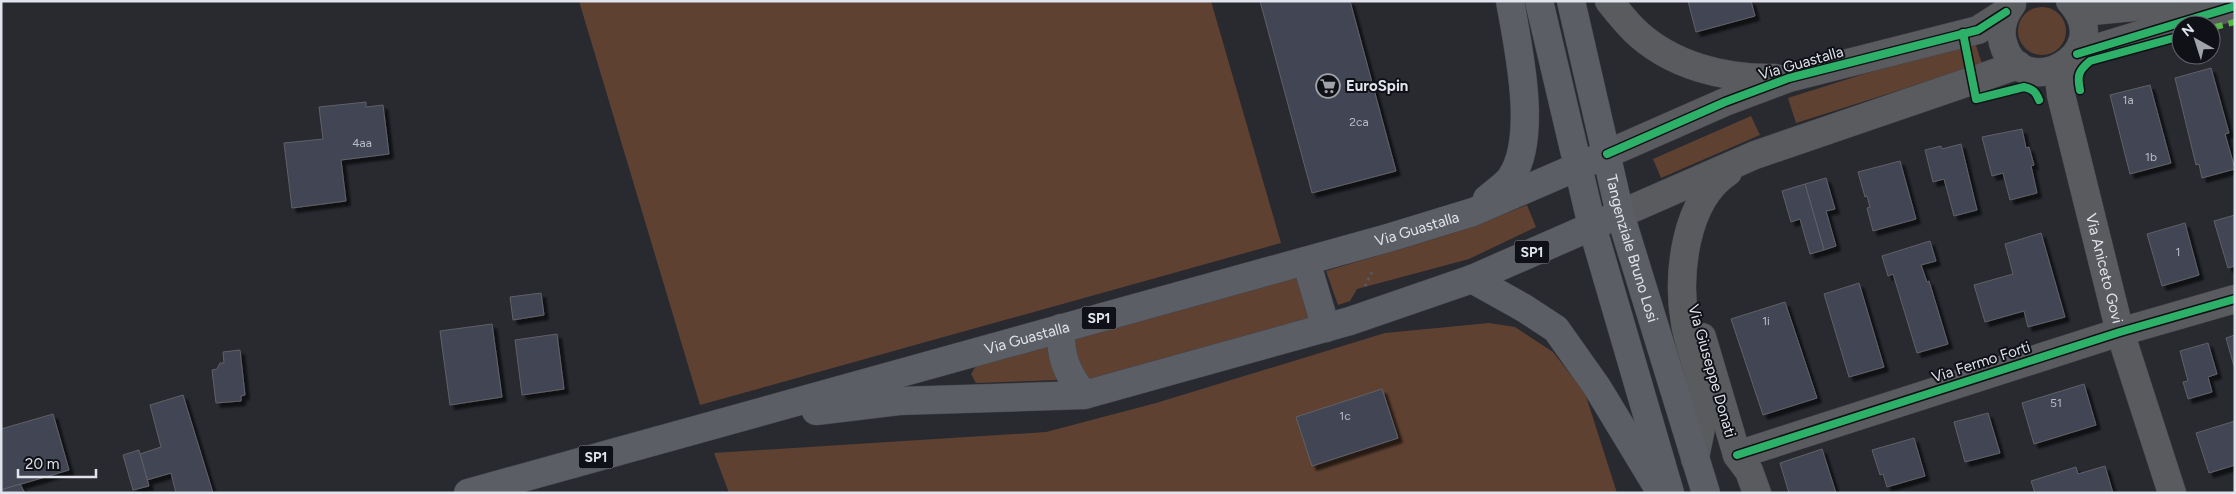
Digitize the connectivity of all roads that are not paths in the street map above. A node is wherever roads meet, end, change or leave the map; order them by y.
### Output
1 (1510, 1) edge
2 (1539, 1) edge
3 (1571, 1) edge
4 (1609, 1) edge
5 (2197, 1) edge
6 (2073, 4) edge
7 (2011, 6) edge
8 (2235, 6) edge
9 (2067, 62) junction
10 (2018, 65) junction
11 (1789, 78) junction
12 (1607, 154) junction
13 (1755, 155) junction
14 (1579, 166) junction
15 (1473, 212) junction
16 (1620, 214) junction
17 (1592, 226) junction
18 (1306, 261) junction
19 (1683, 274) junction
20 (1472, 279) junction
21 (2235, 299) edge
22 (1338, 325) junction
23 (1060, 328) junction
24 (2120, 332) junction
25 (1084, 395) junction
26 (725, 422) junction
27 (1737, 454) junction
28 (1695, 459) junction
29 (468, 493) edge
30 (1662, 493) edge
31 (1670, 493) edge
32 (1706, 493) edge
33 (1757, 493) edge
34 (2172, 493) edge

1 - 15 main road, Via Guastalla
2 - 14 main road, Tangenziale Bruno Losi
3 - 12 main road, Tangenziale Bruno Losi
4 - 11 street
5 - 6 street
6 - 9 street
7 - 10 street
7 - 11 street, Via Guastalla / SP1
8 - 9 street
9 - 10 street
9 - 24 street, Via Aniceto Govi
10 - 13 street, Via Guastalla / SP1
11 - 12 street, Via Guastalla / SP1
12 - 14 main road, Via Guastalla / SP1
12 - 16 main road, Tangenziale Bruno Losi
13 - 16 street, Via Guastalla / SP1
13 - 19 street
14 - 15 main road, Via Guastalla / SP1
14 - 17 main road, Tangenziale Bruno Losi
15 - 18 main road, Via Guastalla / SP1
16 - 17 main road, Via Guastalla / SP1
16 - 28 main road, Tangenziale Bruno Losi
17 - 20 main road, Via Guastalla / SP1
17 - 31 main road, Tangenziale Bruno Losi
18 - 22 main road
18 - 23 main road, Via Guastalla / SP1
19 - 27 street, Via Giuseppe Donati
19 - 28 street
20 - 22 main road, Via Guastalla / SP1
20 - 30 main road
21 - 24 street, Via Fermo Forti
22 - 25 main road, Via Guastalla / SP1
23 - 25 main road
23 - 26 main road, Via Guastalla / SP1
24 - 27 street, Via Fermo Forti
24 - 34 street, Via Aniceto Govi
25 - 26 main road, Via Guastalla / SP1
26 - 29 main road, Via Guastalla / SP1
27 - 33 street, Via Giuseppe Donati
28 - 32 main road, Tangenziale Bruno Losi

